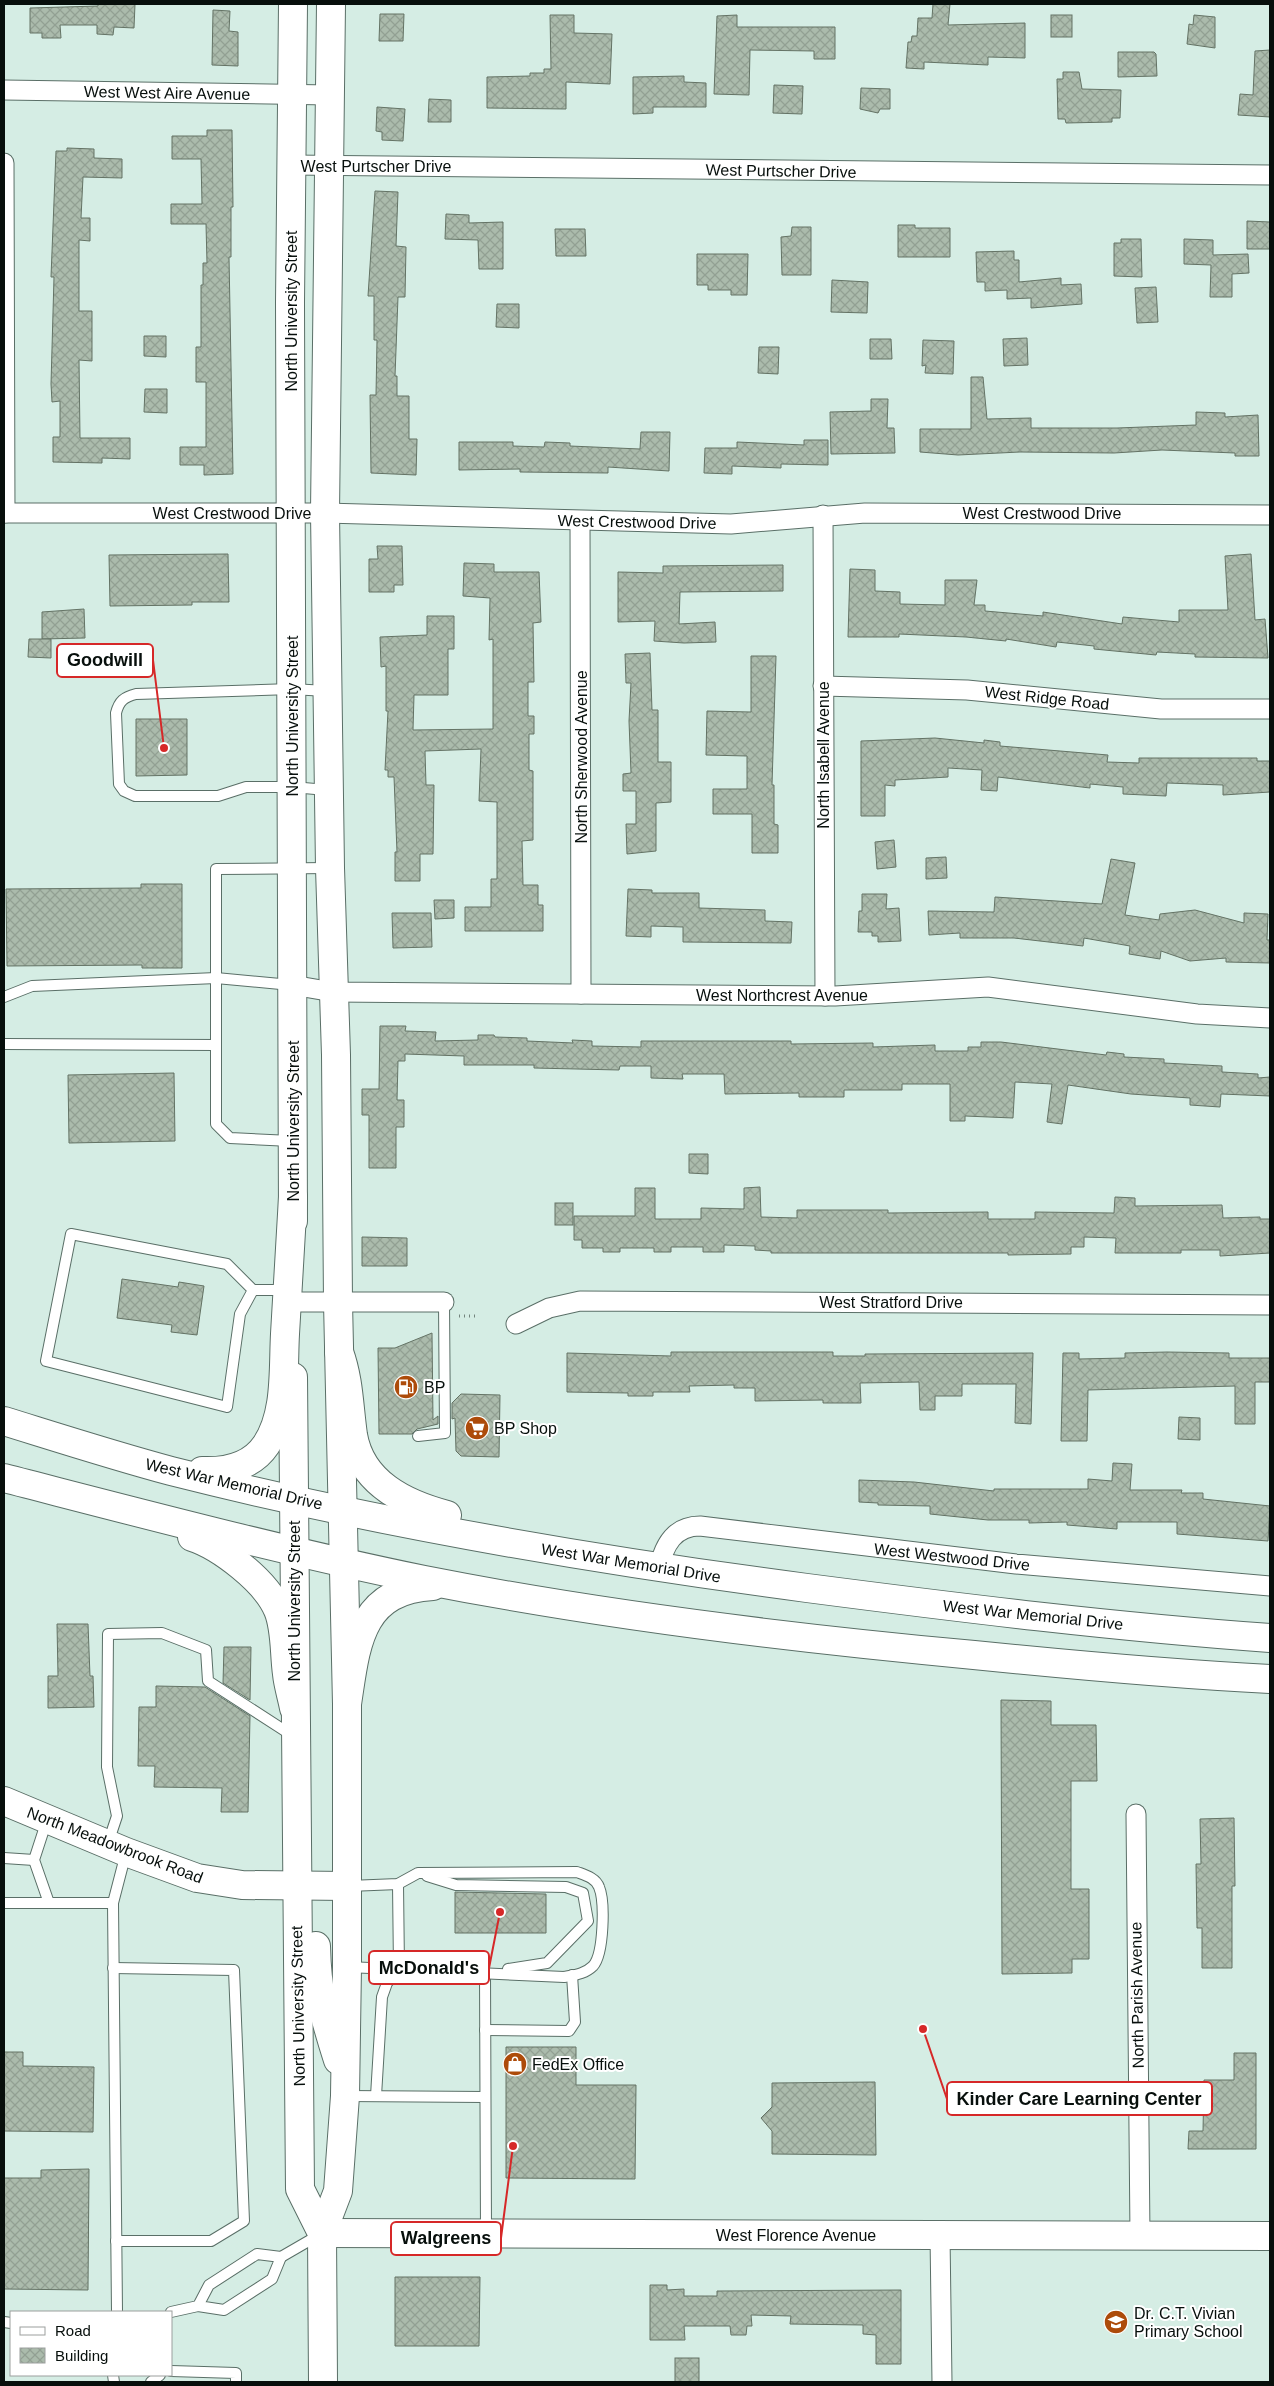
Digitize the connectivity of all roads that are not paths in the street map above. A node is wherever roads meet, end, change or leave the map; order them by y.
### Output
1 (293, 4) edge
2 (331, 4) edge
3 (4, 90) edge
4 (290, 95) junction
5 (330, 95) junction
6 (4, 163) edge
7 (291, 165) junction
8 (329, 165) junction
9 (1270, 175) edge
10 (4, 513) edge
11 (325, 513) junction
12 (292, 514) junction
13 (823, 515) junction
14 (1270, 515) edge
15 (580, 521) junction
16 (823, 686) junction
17 (291, 689) junction
18 (328, 691) junction
19 (1270, 710) edge
20 (292, 787) junction
21 (330, 791) junction
22 (330, 868) junction
23 (292, 869) junction
24 (216, 978) junction
25 (292, 985) junction
26 (333, 992) junction
27 (581, 994) junction
28 (825, 996) junction
29 (4, 997) edge
30 (1270, 1018) edge
31 (4, 1044) edge
32 (216, 1045) junction
33 (293, 1141) junction
34 (253, 1290) junction
35 (290, 1296) junction
36 (338, 1302) junction
37 (444, 1302) joint
38 (1270, 1305) edge
39 (516, 1324) dead end
40 (339, 1352) junction
41 (4, 1421) edge
42 (418, 1436) dead end
43 (170, 1470) junction
44 (4, 1479) edge
45 (293, 1499) junction
46 (344, 1510) junction
47 (293, 1552) junction
48 (344, 1563) junction
49 (659, 1565) junction
50 (1270, 1586) edge
51 (481, 1590) junction
52 (1270, 1638) edge
53 (1270, 1679) edge
54 (348, 1704) junction
55 (294, 1708) junction
56 (295, 1738) junction
57 (4, 1801) edge
58 (1136, 1814) dead end
59 (48, 1820) junction
60 (117, 1848) junction
61 (4, 1858) edge
62 (34, 1860) junction
63 (418, 1873) junction
64 (398, 1884) junction
65 (347, 1886) junction
66 (297, 1887) junction
67 (4, 1903) edge
68 (49, 1903) junction
69 (113, 1903) junction
70 (347, 1967) junction
71 (113, 1968) junction
72 (399, 1969) junction
73 (485, 1973) junction
74 (572, 1975) junction
75 (485, 2030) junction
76 (345, 2088) junction
77 (376, 2096) junction
78 (485, 2097) junction
79 (322, 2233) junction
80 (486, 2234) junction
81 (940, 2235) junction
82 (1140, 2236) junction
83 (1270, 2236) edge
84 (116, 2241) junction
85 (280, 2257) junction
86 (198, 2306) junction
87 (117, 2311) edge
88 (172, 2312) edge
89 (172, 2371) edge
90 (236, 2382) edge
91 (323, 2382) edge
92 (942, 2382) edge

1 - 4 main road, North University Street
2 - 5 main road, North University Street
3 - 4 street, West West Aire Avenue
4 - 5 street, West West Aire Avenue
4 - 7 main road, North University Street
5 - 8 main road, North University Street
6 - 10 street
7 - 8 street, West Purtscher Drive
7 - 12 main road, North University Street
8 - 9 street, West Purtscher Drive
8 - 11 main road, North University Street
10 - 12 street, West Crestwood Drive
11 - 12 street, West Crestwood Drive
11 - 15 street, West Crestwood Drive
11 - 18 main road, North University Street
12 - 17 main road, North University Street
13 - 14 street, West Crestwood Drive
13 - 15 street, West Crestwood Drive
13 - 16 street, North Isabell Avenue
15 - 27 street, North Sherwood Avenue
16 - 19 street, West Ridge Road
16 - 28 street, North Isabell Avenue
17 - 18 lane
17 - 20 main road, North University Street
17 - 20 lane
18 - 21 main road, North University Street
20 - 21 lane
20 - 23 main road, North University Street
21 - 22 main road, North University Street
22 - 23 lane
22 - 26 main road, North University Street
23 - 24 lane
23 - 25 main road, North University Street
24 - 25 lane
24 - 29 lane
24 - 32 lane
25 - 26 street, West Northcrest Avenue
25 - 33 main road, North University Street
26 - 27 street, West Northcrest Avenue
26 - 36 main road, North University Street
27 - 28 street, West Northcrest Avenue
28 - 30 street, West Northcrest Avenue
31 - 32 lane
32 - 33 lane
33 - 35 main road, North University Street
34 - 34 lane
34 - 35 lane
35 - 36 street
35 - 43 main road
35 - 45 main road, North University Street
36 - 37 street
36 - 40 main road, North University Street
37 - 42 lane
38 - 39 street, West Stratford Drive
40 - 46 main road, North University Street
40 - 49 main road
41 - 43 main road, West War Memorial Drive
43 - 45 main road, West War Memorial Drive
44 - 47 main road
44 - 55 main road
45 - 46 main road, West War Memorial Drive
45 - 47 main road, North University Street
46 - 48 main road, North University Street
46 - 49 main road, West War Memorial Drive
47 - 48 main road
47 - 55 main road, North University Street
48 - 51 main road
48 - 54 main road, North University Street
49 - 50 street, West Westwood Drive
49 - 52 main road, West War Memorial Drive
51 - 53 main road
51 - 54 main road
54 - 65 main road, North University Street
55 - 56 main road, North University Street
56 - 60 lane
56 - 66 main road, North University Street
57 - 59 main road, North Meadowbrook Road
58 - 82 street, North Parish Avenue
59 - 60 main road, North Meadowbrook Road
59 - 62 lane
60 - 66 main road, North Meadowbrook Road
60 - 69 lane
61 - 62 lane
62 - 68 lane
63 - 64 lane
63 - 73 lane
63 - 74 lane
64 - 65 lane
64 - 72 lane
65 - 66 main road, North Meadowbrook Road
65 - 70 main road, North University Street
66 - 76 main road
66 - 79 main road, North University Street
67 - 68 lane
68 - 69 lane
69 - 71 lane
70 - 72 lane
70 - 76 main road, North University Street
71 - 84 lane
71 - 84 lane
72 - 73 lane
72 - 77 lane
73 - 74 lane
73 - 75 lane
74 - 75 lane
75 - 78 lane
76 - 77 lane
76 - 79 main road, North University Street
77 - 78 lane
78 - 80 lane
79 - 80 main road, West Florence Avenue
79 - 85 lane
79 - 91 main road, North University Street
80 - 81 main road, West Florence Avenue
81 - 82 main road, West Florence Avenue
81 - 92 street
82 - 83 main road, West Florence Avenue
84 - 87 lane
85 - 86 lane
85 - 86 lane
86 - 88 lane
89 - 90 lane

